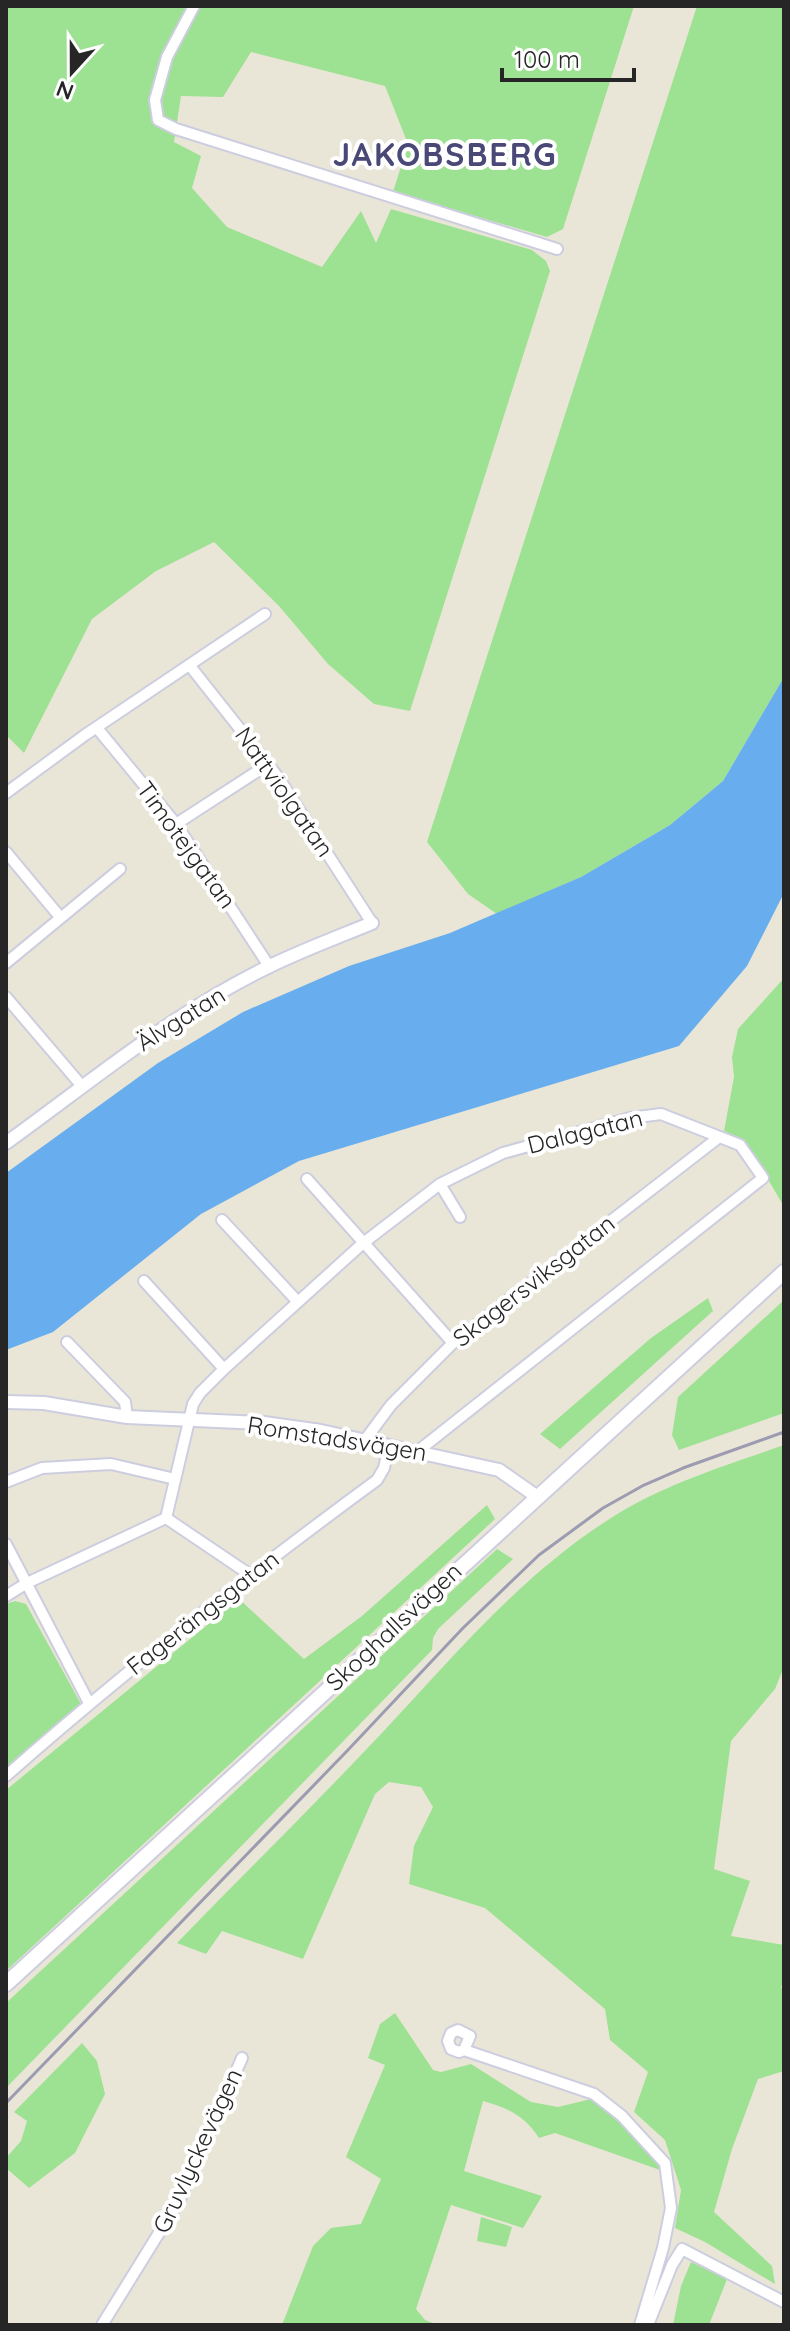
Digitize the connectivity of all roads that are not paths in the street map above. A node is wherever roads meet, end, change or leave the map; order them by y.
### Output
1 (194, 6) edge
2 (557, 249) dead end
3 (265, 614) dead end
4 (193, 664) junction
5 (97, 728) junction
6 (267, 765) junction
7 (6, 793) edge
8 (176, 824) junction
9 (6, 852) edge
10 (120, 869) dead end
11 (60, 917) junction
12 (372, 923) joint
13 (6, 963) edge
14 (269, 966) junction
15 (6, 997) edge
16 (81, 1085) junction
17 (718, 1138) junction
18 (6, 1143) edge
19 (307, 1179) dead end
20 (440, 1184) junction
21 (460, 1217) dead end
22 (222, 1220) dead end
23 (362, 1244) junction
24 (784, 1272) edge
25 (144, 1281) dead end
26 (298, 1302) junction
27 (67, 1342) dead end
28 (453, 1343) junction
29 (224, 1369) junction
30 (6, 1402) edge
31 (127, 1417) junction
32 (191, 1421) junction
33 (365, 1440) junction
34 (389, 1446) junction
35 (418, 1451) junction
36 (175, 1479) junction
37 (6, 1482) edge
38 (536, 1496) junction
39 (166, 1518) junction
40 (6, 1544) edge
41 (249, 1574) junction
42 (27, 1583) junction
43 (6, 1596) edge
44 (89, 1703) junction
45 (6, 1776) edge
46 (6, 1984) edge
47 (464, 2050) dead end
48 (242, 2058) dead end
49 (784, 2302) edge
50 (102, 2325) edge
51 (640, 2325) edge
52 (648, 2325) edge

1 - 2 street
3 - 4 street
4 - 5 street
4 - 6 street, Nattviolgatan
5 - 7 street
5 - 8 street, Timotejgatan
6 - 8 street
6 - 12 street, Nattviolgatan
8 - 14 street, Timotejgatan
9 - 11 street
10 - 11 street
11 - 13 street
12 - 14 street, Älvgatan
14 - 16 street, Älvgatan
15 - 16 street
16 - 18 street, Älvgatan
17 - 20 street, Dalagatan
17 - 28 street, Skagersviksgatan
17 - 35 street, Dalagatan
19 - 23 street
20 - 21 street
20 - 23 street, Dalagatan
22 - 26 street
23 - 26 street, Dalagatan
23 - 28 street
24 - 38 main road, Skoghallsvägen
25 - 29 street
26 - 29 street, Dalagatan
27 - 31 street
28 - 33 street, Skagersviksgatan
29 - 32 street, Dalagatan
30 - 31 street, Romstadsvägen
31 - 32 street, Romstadsvägen
32 - 33 street, Romstadsvägen
32 - 36 street, Dalagatan
33 - 34 street, Romstadsvägen
34 - 35 street, Romstadsvägen
34 - 41 street, Fagerängsgatan
35 - 38 street, Romstadsvägen
36 - 37 street
36 - 39 street, Dalagatan
38 - 46 main road, Skoghallsvägen
39 - 41 street
39 - 42 street
40 - 42 street
41 - 44 street, Fagerängsgatan
42 - 43 street
42 - 44 street
44 - 45 street, Fagerängsgatan
47 - 51 street
48 - 50 street, Gruvlyckevägen
49 - 52 street

